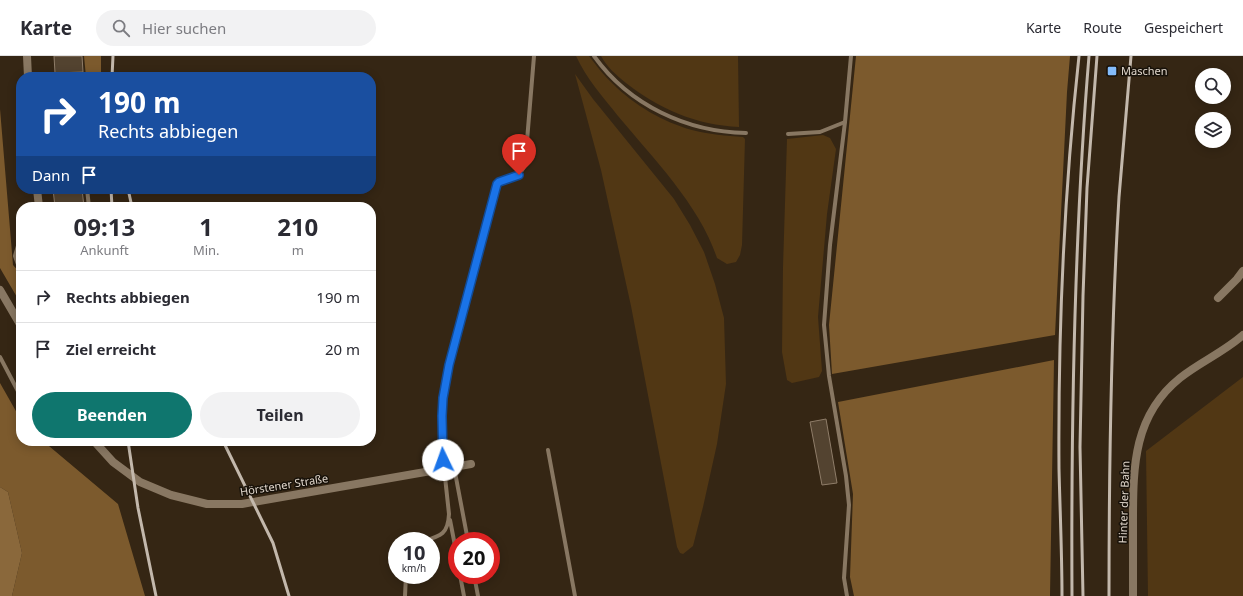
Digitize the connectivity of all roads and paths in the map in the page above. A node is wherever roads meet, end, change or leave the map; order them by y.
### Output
1 (27, 56) edge
2 (534, 56) edge
3 (594, 56) edge
4 (851, 56) edge
5 (28, 72) edge
6 (845, 122) junction
7 (746, 133) dead end
8 (788, 134) dead end
9 (1243, 271) edge
10 (0, 290) edge
11 (1218, 298) dead end
12 (16, 317) edge
13 (1243, 335) edge
14 (0, 357) edge
15 (16, 387) edge
16 (99, 446) edge
17 (548, 450) dead end
18 (471, 464) dead end
19 (454, 467) junction
20 (449, 514) junction
21 (452, 532) edge
22 (466, 532) edge
23 (440, 535) edge
24 (406, 584) edge
25 (462, 584) edge
26 (476, 584) edge
27 (405, 596) edge
28 (464, 596) edge
29 (478, 596) edge
30 (575, 596) edge
31 (847, 596) edge
32 (1133, 596) edge

1 - 5 street
2 - 20 lane
3 - 7 lane
4 - 6 lane
6 - 8 lane
6 - 31 lane
9 - 11 street
10 - 12 street
13 - 32 street, Hinter der Bahn
14 - 15 lane
16 - 19 street, Hörstener Straße
17 - 30 lane
18 - 19 street, Hörstener Straße
19 - 22 lane
20 - 21 lane
20 - 23 lane
24 - 27 lane
25 - 28 lane
26 - 29 lane

